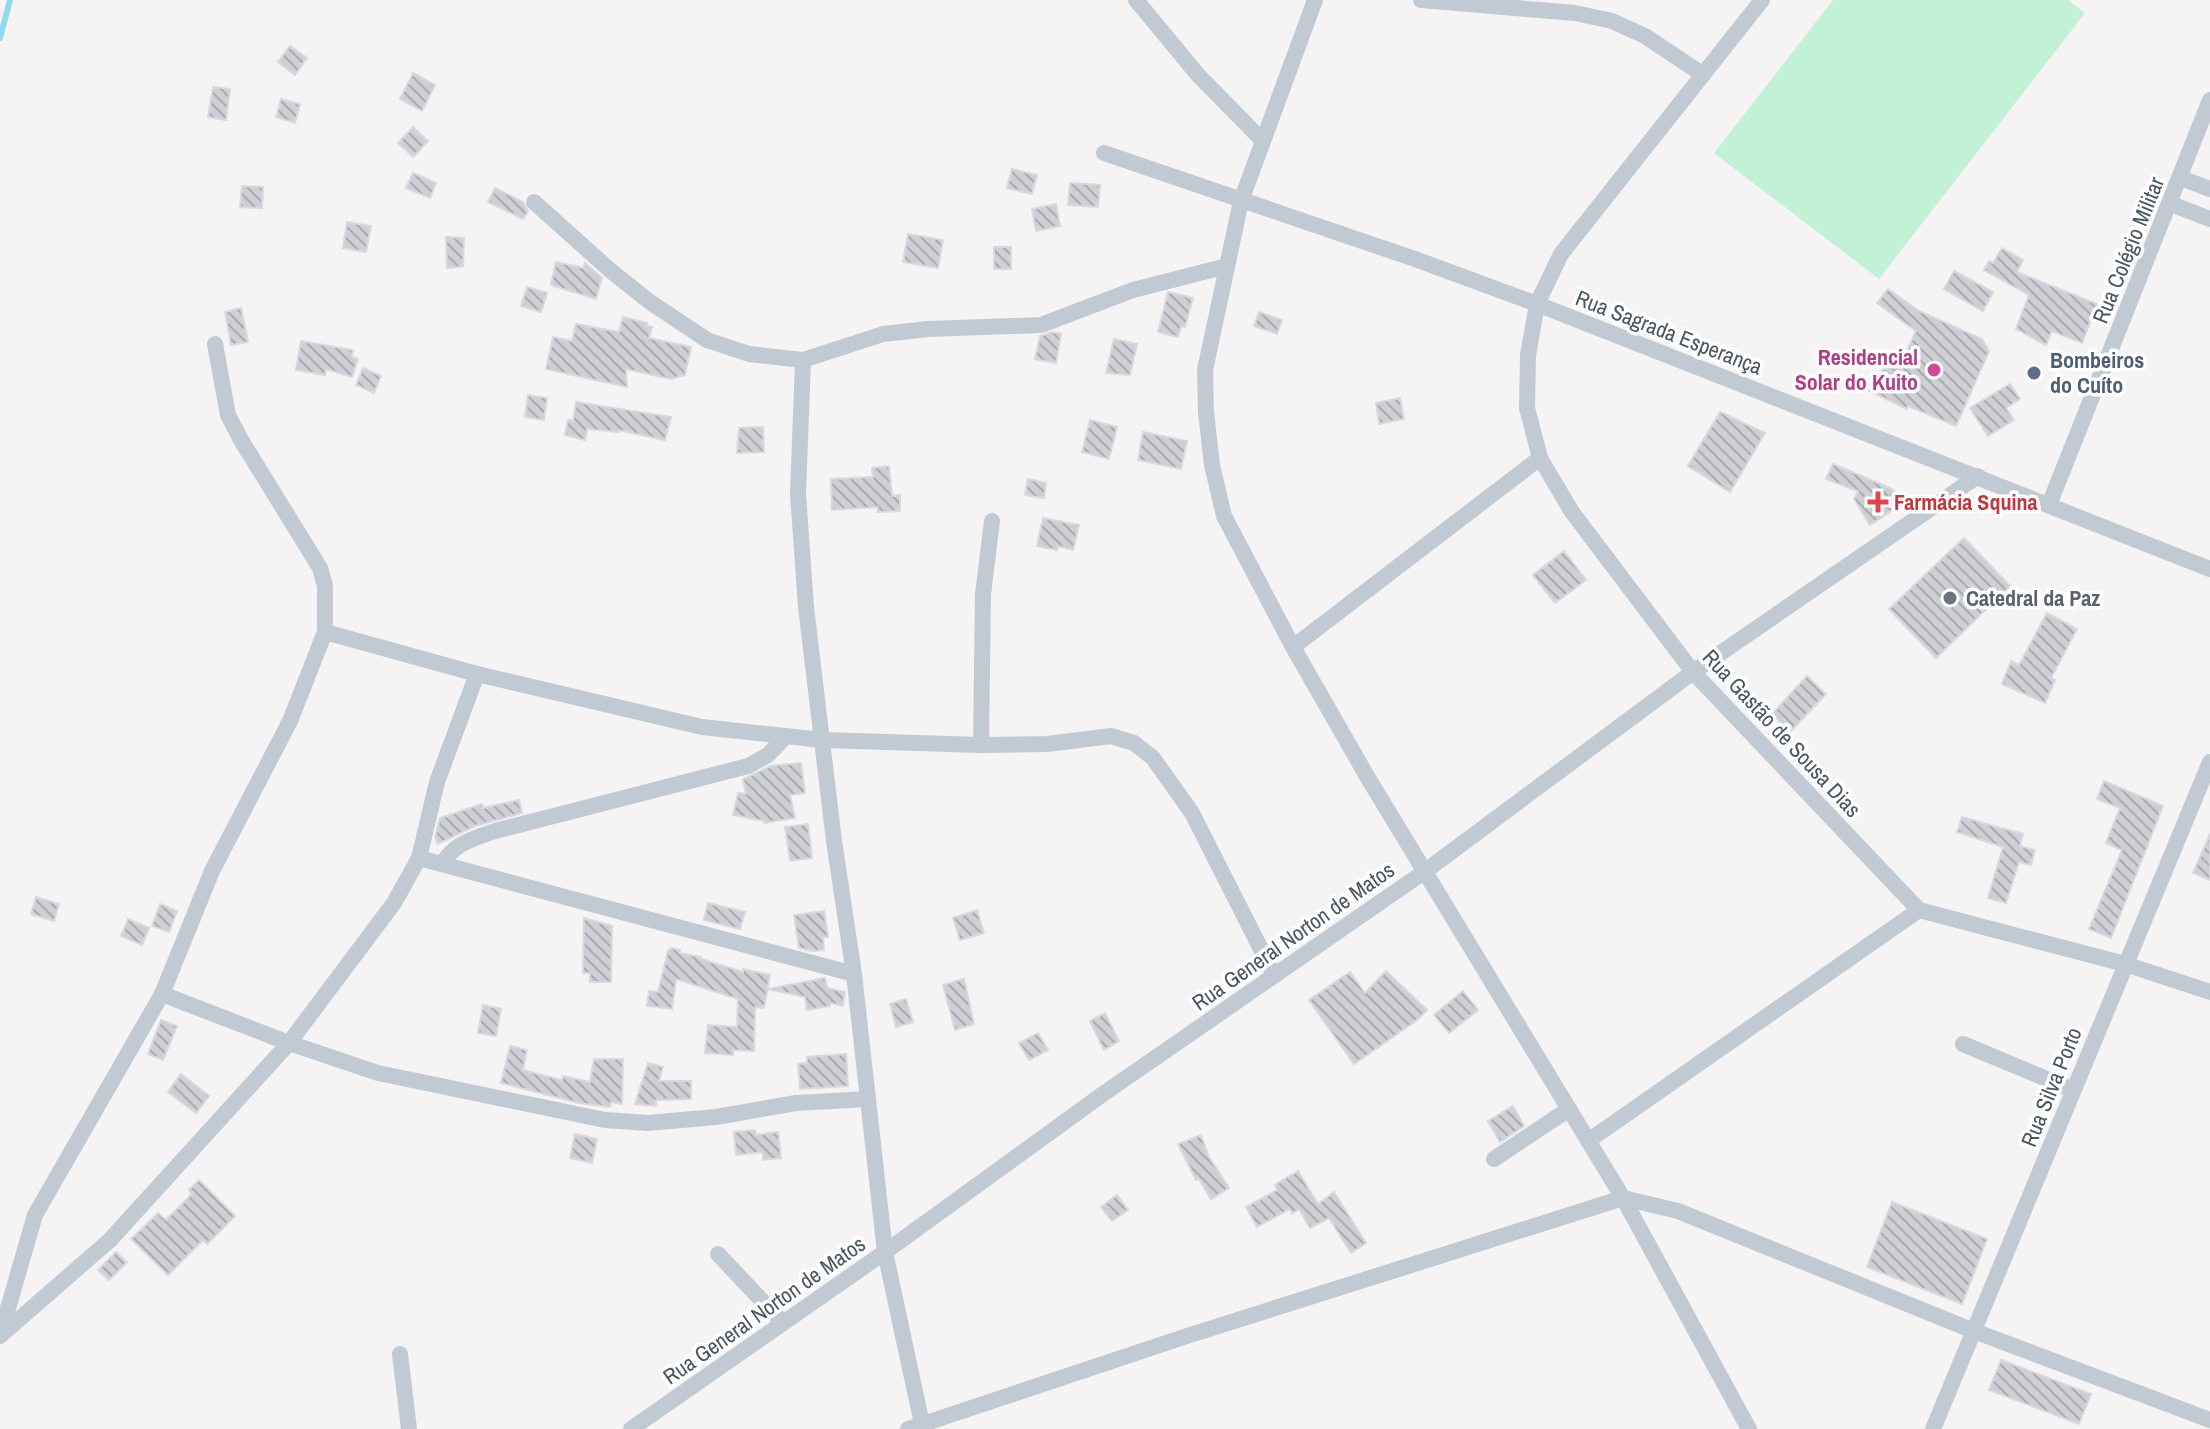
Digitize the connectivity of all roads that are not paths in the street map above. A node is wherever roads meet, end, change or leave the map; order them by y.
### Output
1 (1136, 0) edge
2 (1315, 0) edge
3 (1421, 0) edge
4 (1762, 0) edge
5 (1702, 74) junction
6 (2210, 100) edge
7 (1262, 140) junction
8 (1104, 153) dead end
9 (2181, 178) junction
10 (2210, 189) edge
11 (1241, 201) junction
12 (534, 202) dead end
13 (2171, 204) junction
14 (2210, 219) edge
15 (1227, 266) junction
16 (1537, 304) junction
17 (215, 344) dead end
18 (803, 360) junction
19 (1540, 458) junction
20 (1978, 476) junction
21 (2049, 505) junction
22 (992, 521) dead end
23 (2210, 569) edge
24 (325, 632) junction
25 (1293, 647) junction
26 (1693, 672) junction
27 (477, 674) junction
28 (786, 736) junction
29 (822, 740) junction
30 (981, 745) junction
31 (2210, 762) edge
32 (419, 858) junction
33 (442, 864) junction
34 (1424, 872) junction
35 (1919, 910) junction
36 (2125, 964) junction
37 (854, 974) junction
38 (1274, 975) junction
39 (2210, 992) edge
40 (162, 994) junction
41 (289, 1043) junction
42 (1963, 1044) dead end
43 (2073, 1090) junction
44 (868, 1099) junction
45 (1569, 1109) junction
46 (1588, 1141) junction
47 (1494, 1159) dead end
48 (1623, 1198) junction
49 (885, 1252) junction
50 (718, 1254) dead end
51 (783, 1323) junction
52 (1974, 1331) junction
53 (400, 1354) dead end
54 (2210, 1420) edge
55 (915, 1427) edge
56 (409, 1429) edge
57 (631, 1429) edge
58 (1749, 1429) edge
59 (1933, 1429) edge

1 - 7 street
2 - 7 street
3 - 5 street
4 - 5 street, Rua Gastão de Sousa Dias
5 - 16 street, Rua Gastão de Sousa Dias
6 - 9 street, Rua Colégio Militar
7 - 11 street
8 - 11 street, Rua Sagrada Esperança
9 - 10 street
9 - 13 street, Rua Colégio Militar
11 - 15 street
11 - 16 street, Rua Sagrada Esperança
12 - 18 street
13 - 14 street
13 - 21 street, Rua Colégio Militar
15 - 18 street
15 - 25 street
16 - 19 street, Rua Gastão de Sousa Dias
16 - 20 street, Rua Sagrada Esperança
17 - 24 street
18 - 29 street
19 - 25 street
19 - 26 street, Rua Gastão de Sousa Dias
20 - 21 street, Rua Sagrada Esperança
20 - 26 street, Rua General Norton de Matos
21 - 23 street, Rua Sagrada Esperança
22 - 30 street
24 - 27 street
24 - 40 street
25 - 34 street
26 - 34 street, Rua General Norton de Matos
26 - 35 street, Rua Gastão de Sousa Dias
27 - 28 street
27 - 32 street
28 - 29 street
28 - 33 street
29 - 30 street
29 - 37 street
30 - 38 street
31 - 36 street, Rua Silva Porto
32 - 33 street
32 - 41 street
33 - 37 street
34 - 38 street, Rua General Norton de Matos
34 - 45 street
35 - 36 street
35 - 46 street
36 - 39 street
36 - 43 street, Rua Silva Porto
37 - 44 street
38 - 49 street, Rua General Norton de Matos
40 - 41 street
40 - 41 street
41 - 44 street
42 - 43 street
43 - 52 street, Rua Silva Porto
44 - 49 street
45 - 46 street
45 - 47 street
46 - 48 street
48 - 52 street
48 - 55 street
48 - 58 street
49 - 51 street, Rua General Norton de Matos
49 - 55 street
50 - 51 street
51 - 57 street, Rua General Norton de Matos
52 - 54 street
52 - 59 street, Rua Silva Porto
53 - 56 street

